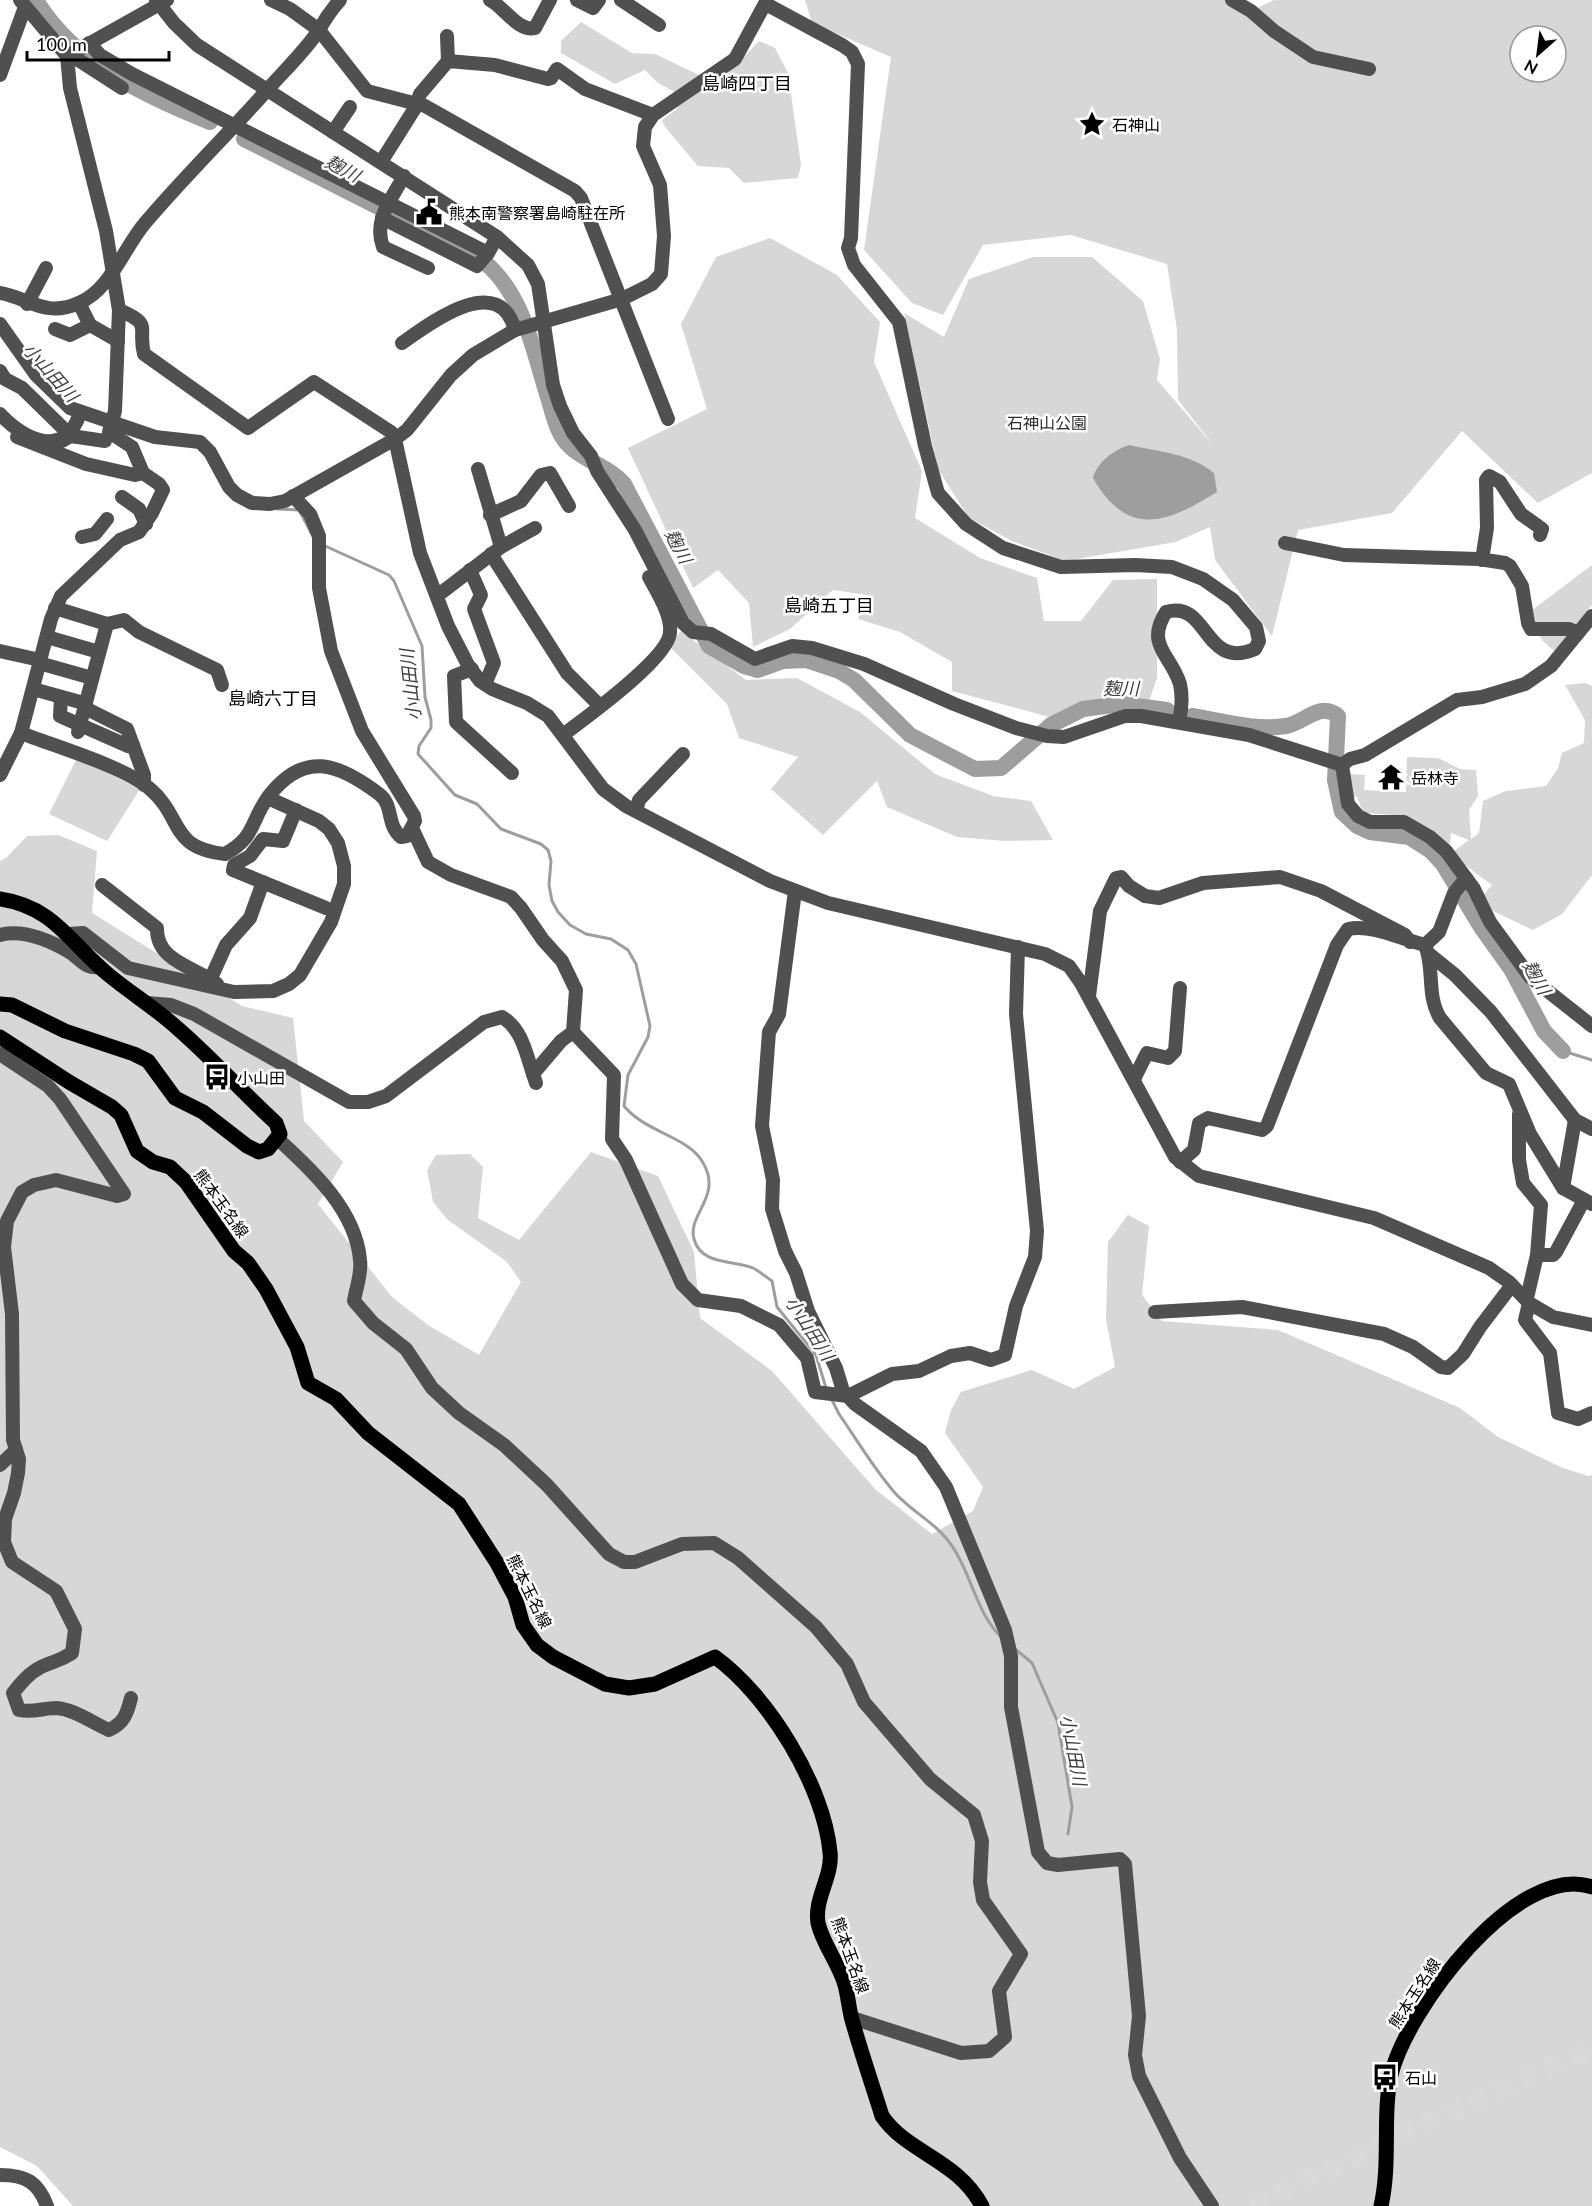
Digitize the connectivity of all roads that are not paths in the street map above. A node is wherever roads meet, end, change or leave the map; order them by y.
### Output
1 (271, 0) edge
2 (340, 0) edge
3 (351, 0) edge
4 (490, 0) edge
5 (550, 0) edge
6 (578, 0) edge
7 (599, 0) edge
8 (621, 0) edge
9 (1232, 0) edge
10 (160, 1) edge
11 (766, 2) edge
12 (23, 4) edge
13 (659, 25) dead end
14 (318, 30) junction
15 (447, 36) dead end
16 (78, 50) junction
17 (448, 61) junction
18 (1, 67) edge
19 (1368, 69) dead end
20 (122, 88) dead end
21 (266, 91) junction
22 (417, 103) junction
23 (350, 107) dead end
24 (653, 115) junction
25 (235, 124) junction
26 (333, 132) junction
27 (381, 162) junction
28 (404, 176) junction
29 (386, 210) junction
30 (497, 237) junction
31 (46, 268) dead end
32 (428, 268) dead end
33 (112, 272) junction
34 (2, 292) edge
35 (622, 299) junction
36 (79, 303) junction
37 (27, 304) junction
38 (118, 310) junction
39 (0, 324) edge
40 (90, 325) junction
41 (527, 326) junction
42 (55, 329) dead end
43 (118, 341) junction
44 (402, 343) dead end
45 (0, 371) edge
46 (0, 414) edge
47 (79, 416) junction
48 (668, 419) dead end
49 (109, 430) junction
50 (18, 436) dead end
51 (62, 437) junction
52 (395, 439) junction
53 (478, 469) dead end
54 (143, 473) junction
55 (293, 496) junction
56 (122, 497) dead end
57 (569, 506) dead end
58 (490, 515) junction
59 (627, 516) junction
60 (106, 519) dead end
61 (146, 524) junction
62 (535, 528) dead end
63 (1540, 535) dead end
64 (82, 537) dead end
65 (1286, 543) dead end
66 (496, 550) junction
67 (1482, 560) junction
68 (470, 570) junction
69 (437, 596) junction
70 (55, 608) junction
71 (1592, 616) edge
72 (107, 624) junction
73 (1578, 633) junction
74 (47, 637) junction
75 (0, 651) edge
76 (99, 652) junction
77 (40, 662) junction
78 (472, 669) junction
79 (92, 678) junction
80 (485, 684) junction
81 (222, 685) dead end
82 (33, 689) junction
83 (61, 697) junction
84 (85, 705) junction
85 (600, 706) junction
86 (1179, 721) junction
87 (79, 728) junction
88 (21, 733) junction
89 (562, 735) junction
90 (134, 745) junction
91 (683, 754) dead end
92 (1338, 765) junction
93 (512, 773) dead end
94 (0, 775) edge
95 (144, 785) junction
96 (268, 798) junction
97 (296, 810) junction
98 (636, 811) junction
99 (412, 828) junction
100 (1464, 879) junction
101 (263, 882) junction
102 (102, 885) dead end
103 (795, 891) junction
104 (0, 899) edge
105 (326, 908) dead end
106 (69, 934) junction
107 (0, 935) edge
108 (1410, 942) junction
109 (1018, 947) junction
110 (1427, 949) junction
111 (99, 967) junction
112 (215, 983) junction
113 (1180, 988) dead end
114 (1089, 996) junction
115 (147, 1003) junction
116 (0, 1004) edge
117 (1592, 1026) edge
118 (573, 1032) junction
119 (0, 1037) edge
120 (0, 1054) edge
121 (1134, 1078) junction
122 (1519, 1106) junction
123 (1575, 1120) junction
124 (1592, 1129) edge
125 (280, 1134) junction
126 (1180, 1162) junction
127 (1563, 1188) junction
128 (1588, 1202) edge
129 (1537, 1255) junction
130 (1512, 1285) junction
131 (1528, 1300) junction
132 (1155, 1312) dead end
133 (1592, 1325) edge
134 (843, 1397) junction
135 (1592, 1413) edge
136 (16, 1450) junction
137 (0, 1465) edge
138 (131, 1698) dead end
139 (1592, 1887) edge
140 (852, 2018) junction
141 (0, 2175) edge
142 (47, 2206) edge
143 (982, 2206) edge
144 (1212, 2206) edge
145 (1381, 2206) edge

1 - 14 street
2 - 14 street
3 - 14 street
4 - 5 street
6 - 7 street
8 - 13 street
9 - 19 street
10 - 16 street
10 - 21 street
11 - 24 street
11 - 86 street
12 - 16 street
12 - 18 street
14 - 21 street
14 - 22 street
15 - 17 street
16 - 20 street
16 - 25 street
16 - 33 street
17 - 22 street
17 - 24 street
21 - 25 street
21 - 26 street
22 - 27 street
22 - 35 street
23 - 26 street
24 - 35 street
25 - 29 street
25 - 33 street
26 - 27 street
27 - 28 street
28 - 29 street
28 - 30 street
29 - 30 street
29 - 32 street
30 - 41 street
31 - 37 street
33 - 36 street
33 - 38 street
34 - 37 street
35 - 41 street
35 - 48 street
36 - 37 street
36 - 40 street
38 - 43 street
38 - 52 street
39 - 47 street
40 - 42 street
40 - 43 street
41 - 44 street
41 - 52 street
41 - 59 street
43 - 49 street
45 - 51 street
46 - 51 street
47 - 49 street
47 - 51 street
49 - 51 street
49 - 54 street
49 - 55 street
50 - 54 street
52 - 55 street
52 - 69 street
53 - 58 street
54 - 61 street
55 - 99 street
56 - 61 street
57 - 58 street
58 - 66 street
59 - 85 street
59 - 86 street
60 - 64 street
61 - 70 street
62 - 66 street
63 - 67 street
65 - 67 street
66 - 68 street
66 - 85 street
67 - 73 street
68 - 69 street
68 - 80 street
69 - 78 street
70 - 72 street
70 - 74 street
71 - 73 street
72 - 76 street
72 - 81 street
73 - 92 street
74 - 76 street
74 - 77 street
75 - 77 street
76 - 79 street
77 - 79 street
77 - 82 street
78 - 80 street
78 - 93 street
79 - 84 street
80 - 89 street
82 - 83 street
82 - 88 street
83 - 84 street
83 - 87 street
84 - 87 street
84 - 90 street
85 - 89 street
86 - 92 street
87 - 90 street
88 - 94 street
88 - 95 street
89 - 98 street
90 - 95 street
91 - 98 street
92 - 100 street
95 - 96 street
96 - 97 street
96 - 99 street
97 - 101 street
97 - 112 street
98 - 103 street
99 - 118 street
100 - 110 street
100 - 117 street
101 - 105 street
101 - 112 street
102 - 112 street
103 - 109 street
103 - 134 street
104 - 106 main road
106 - 111 main road
106 - 112 street
107 - 111 street
108 - 110 street
108 - 114 street
108 - 126 street
109 - 114 street
109 - 134 street
110 - 122 street
110 - 123 street
111 - 115 main road
113 - 121 street
114 - 121 street
115 - 118 street
115 - 125 main road
116 - 125 main road
118 - 134 street
119 - 140 main road, 熊本玉名線
120 - 136 street
121 - 126 street
122 - 127 street
122 - 129 street
123 - 124 street
123 - 127 street
125 - 140 street
126 - 130 street
127 - 128 street
128 - 129 street
129 - 131 street
130 - 131 street
130 - 132 street
131 - 133 street
131 - 135 street
134 - 144 street
136 - 137 street
136 - 138 street
139 - 145 main road, 熊本玉名線
140 - 143 main road, 熊本玉名線
141 - 142 street

